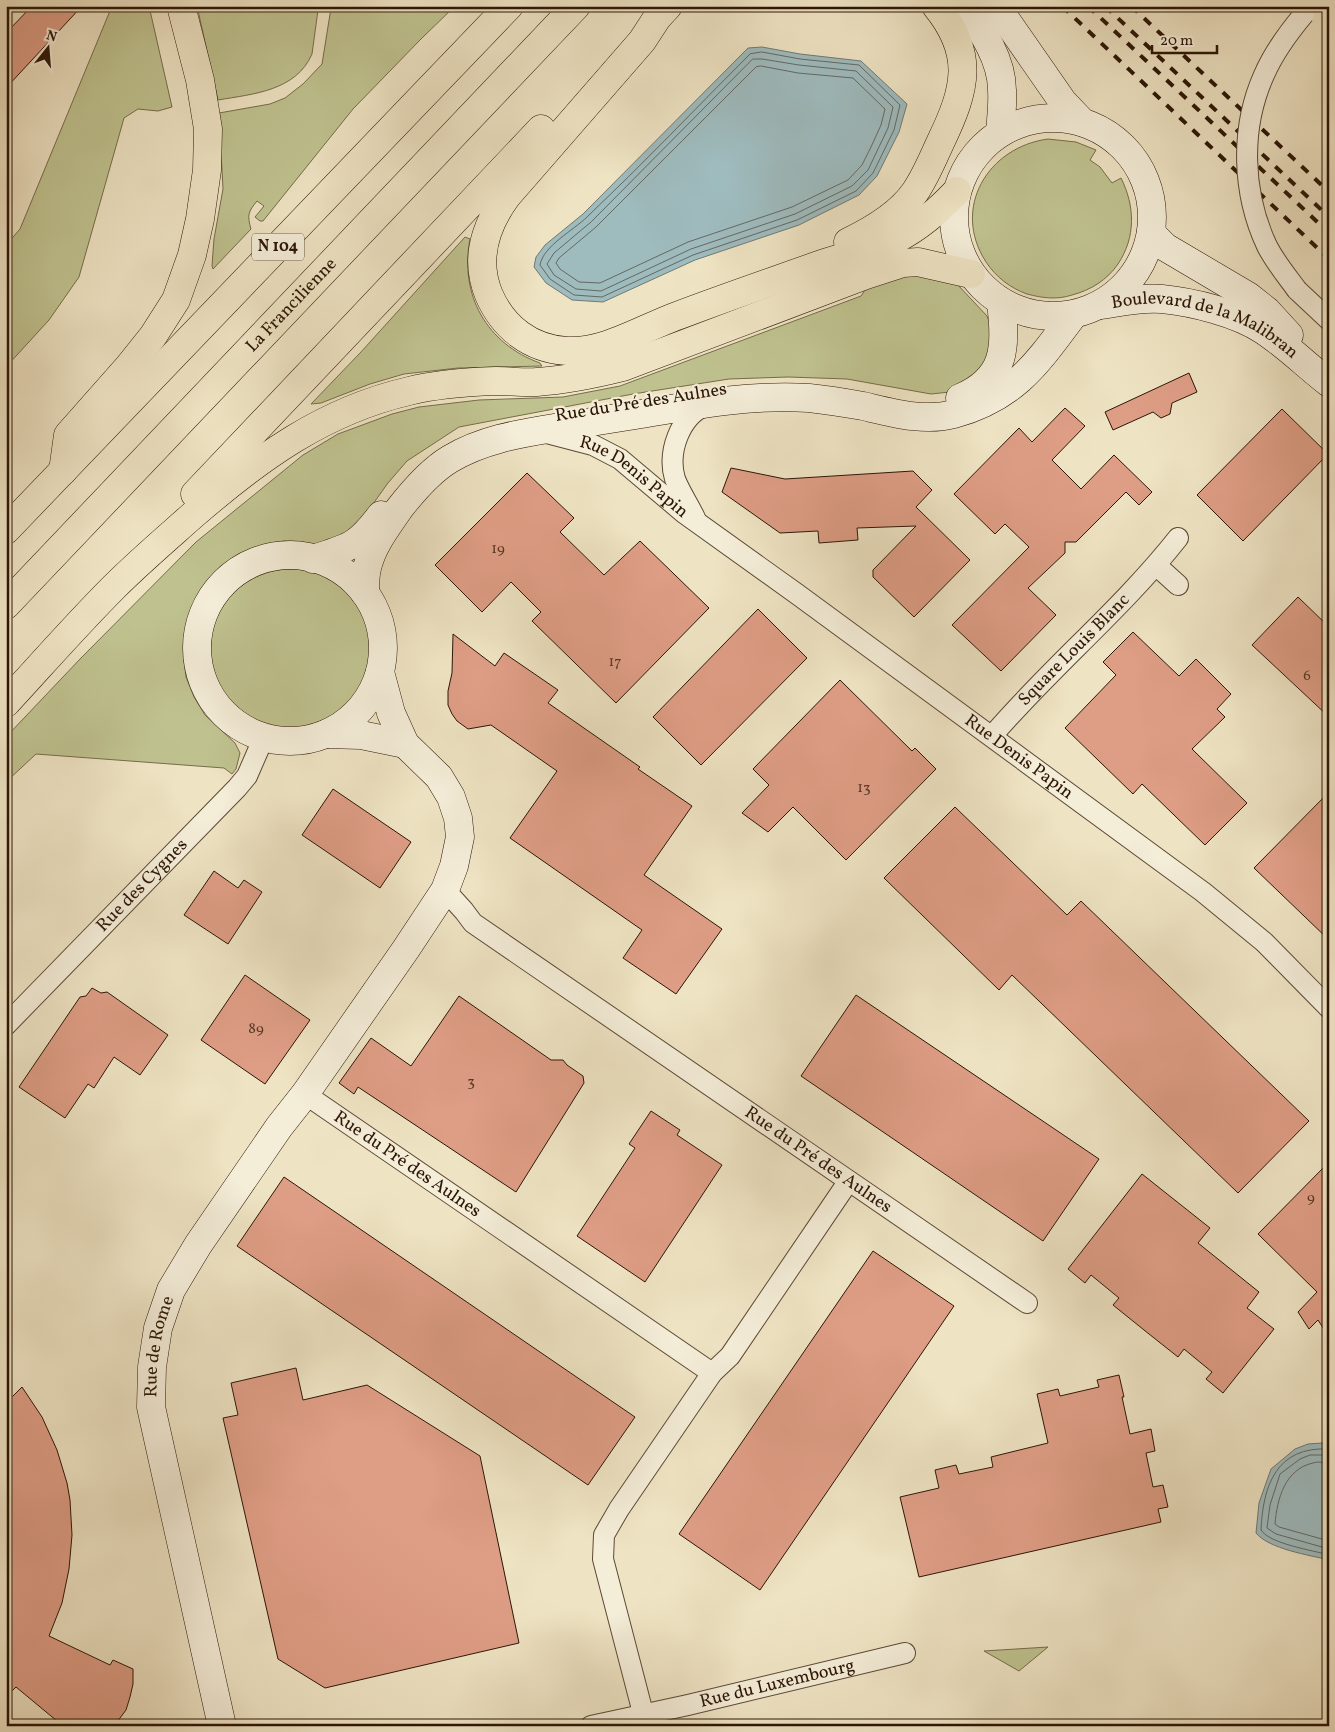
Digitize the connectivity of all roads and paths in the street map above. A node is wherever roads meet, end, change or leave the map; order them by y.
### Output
1 (181, 6) edge
2 (509, 6) edge
3 (576, 6) edge
4 (936, 6) edge
5 (965, 6) edge
6 (993, 6) edge
7 (1308, 10) edge
8 (662, 12) edge
9 (1082, 122) junction
10 (1000, 133) junction
11 (956, 191) junction
12 (1151, 233) junction
13 (833, 259) junction
14 (971, 274) junction
15 (1001, 302) junction
16 (1100, 305) junction
17 (1074, 314) junction
18 (1329, 320) edge
19 (1329, 375) edge
20 (1329, 383) edge
21 (714, 402) junction
22 (538, 431) junction
23 (63, 471) junction
24 (697, 522) junction
25 (6, 530) edge
26 (1178, 538) dead end
27 (313, 558) junction
28 (1157, 566) junction
29 (1178, 584) dead end
30 (114, 587) junction
31 (365, 593) junction
32 (6, 605) edge
33 (380, 672) junction
34 (6, 703) edge
35 (326, 734) junction
36 (992, 736) junction
37 (264, 737) junction
38 (405, 744) junction
39 (445, 890) junction
40 (1329, 1008) edge
41 (6, 1025) edge
42 (305, 1094) junction
43 (848, 1182) junction
44 (1027, 1303) dead end
45 (712, 1373) junction
46 (905, 1653) dead end
47 (643, 1713) junction
48 (222, 1726) edge
49 (590, 1726) edge

1 - 23 highway
2 - 23 highway, N 104
3 - 32 highway, La Francilienne / N 104
4 - 13 highway
5 - 10 street
6 - 9 street
7 - 18 street, bridge
8 - 13 highway
8 - 30 highway
9 - 10 street
9 - 12 street
10 - 11 street
11 - 13 highway
11 - 14 street
12 - 16 street
12 - 19 street, Boulevard de la Malibran
14 - 15 street
14 - 30 highway
15 - 17 street
15 - 27 street, Rue du Pré des Aulnes
16 - 17 street
16 - 20 street, Boulevard de la Malibran
17 - 21 street, Rue du Pré des Aulnes
21 - 22 street, Rue du Pré des Aulnes
21 - 24 street, Rue Denis Papin
22 - 24 street, Rue Denis Papin
22 - 31 street, Rue du Pré des Aulnes
23 - 25 highway, N 104
24 - 36 street, Rue Denis Papin
26 - 28 street, Square Louis Blanc
27 - 31 street
27 - 37 street
28 - 29 street
28 - 36 street, Square Louis Blanc
30 - 34 highway
31 - 33 street
33 - 35 street
33 - 38 street
35 - 37 street
35 - 38 street
36 - 40 street, Rue Denis Papin
37 - 41 street, Rue des Cygnes
38 - 39 street
39 - 42 street
39 - 43 street, Rue du Pré des Aulnes
42 - 45 street, Rue du Pré des Aulnes
42 - 48 street, Rue de Rome
43 - 44 street, Rue du Pré des Aulnes
43 - 45 street
45 - 47 street
46 - 47 street, Rue du Luxembourg
47 - 49 street, Rue du Luxembourg

